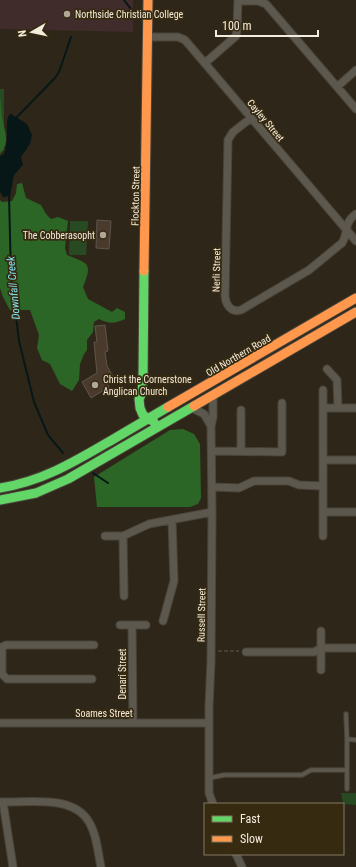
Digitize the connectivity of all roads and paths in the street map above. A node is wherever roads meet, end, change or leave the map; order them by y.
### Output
1 (148, 0) edge
2 (238, 0) edge
3 (148, 37) junction
4 (204, 63) junction
5 (356, 70) edge
6 (337, 86) junction
7 (356, 109) edge
8 (251, 118) junction
9 (356, 214) edge
10 (346, 229) junction
11 (356, 241) edge
12 (356, 298) edge
13 (356, 312) edge
14 (327, 369) dead end
15 (324, 390) dead end
16 (142, 393) junction
17 (213, 396) junction
18 (282, 403) dead end
19 (192, 408) junction
20 (324, 408) junction
21 (338, 408) junction
22 (356, 408) edge
23 (241, 410) dead end
24 (158, 414) junction
25 (148, 419) junction
26 (166, 423) junction
27 (211, 426) junction
28 (212, 451) junction
29 (241, 451) junction
30 (323, 460) junction
31 (356, 460) edge
32 (323, 486) junction
33 (0, 488) edge
34 (212, 488) junction
35 (0, 500) edge
36 (212, 512) junction
37 (323, 512) junction
38 (356, 512) edge
39 (172, 520) junction
40 (105, 536) dead end
41 (123, 536) junction
42 (323, 536) dead end
43 (124, 596) dead end
44 (163, 621) dead end
45 (120, 625) dead end
46 (132, 625) junction
47 (146, 625) dead end
48 (321, 631) dead end
49 (94, 645) dead end
50 (321, 648) junction
51 (356, 648) edge
52 (217, 651) dead end
53 (246, 652) joint
54 (321, 670) dead end
55 (92, 679) dead end
56 (346, 714) dead end
57 (0, 723) edge
58 (133, 723) junction
59 (209, 723) junction
60 (347, 739) junction
61 (356, 740) edge
62 (347, 770) junction
63 (209, 778) junction
64 (347, 789) dead end
65 (1, 802) edge
66 (213, 803) edge
67 (236, 855) edge
68 (13, 867) edge
69 (101, 867) edge
70 (242, 867) edge

1 - 3 main road, Flockton Street
2 - 4 street
2 - 6 street
3 - 4 street, Cayley Street
3 - 16 main road, Flockton Street
4 - 8 street, Cayley Street
5 - 6 street
6 - 7 street
8 - 10 street, Cayley Street
8 - 10 street, Nerli Street
9 - 10 street
10 - 11 street, Cayley Street
12 - 24 main road, Old Northern Road
13 - 17 main road
14 - 21 street
15 - 20 street
16 - 24 main road
16 - 25 main road, Flockton Street
17 - 19 main road
17 - 27 street, Russell Street
18 - 29 street
19 - 26 main road
19 - 27 street
20 - 21 street
20 - 30 street
21 - 22 street
23 - 29 street
24 - 25 main road, Old Northern Road
25 - 26 main road
25 - 33 main road, Old Northern Road
26 - 35 main road
27 - 28 street, Russell Street
28 - 29 street
28 - 34 street, Russell Street
30 - 31 street
30 - 32 street
32 - 34 street
32 - 37 street
34 - 36 street, Russell Street
36 - 39 street
36 - 59 street, Russell Street
37 - 38 street
37 - 42 street
39 - 41 street
39 - 44 street
40 - 41 street
41 - 43 street
45 - 46 street
46 - 47 street
46 - 58 street, Denari Street
48 - 50 street
49 - 55 street
50 - 51 street
50 - 53 street
50 - 54 street
52 - 53 path
56 - 60 lane
57 - 58 street, Soames Street
58 - 59 street, Soames Street
59 - 63 street, Russell Street
60 - 61 lane
60 - 62 lane
62 - 63 lane
62 - 64 lane
63 - 66 street, Russell Street
65 - 68 street
65 - 69 street
67 - 70 street

